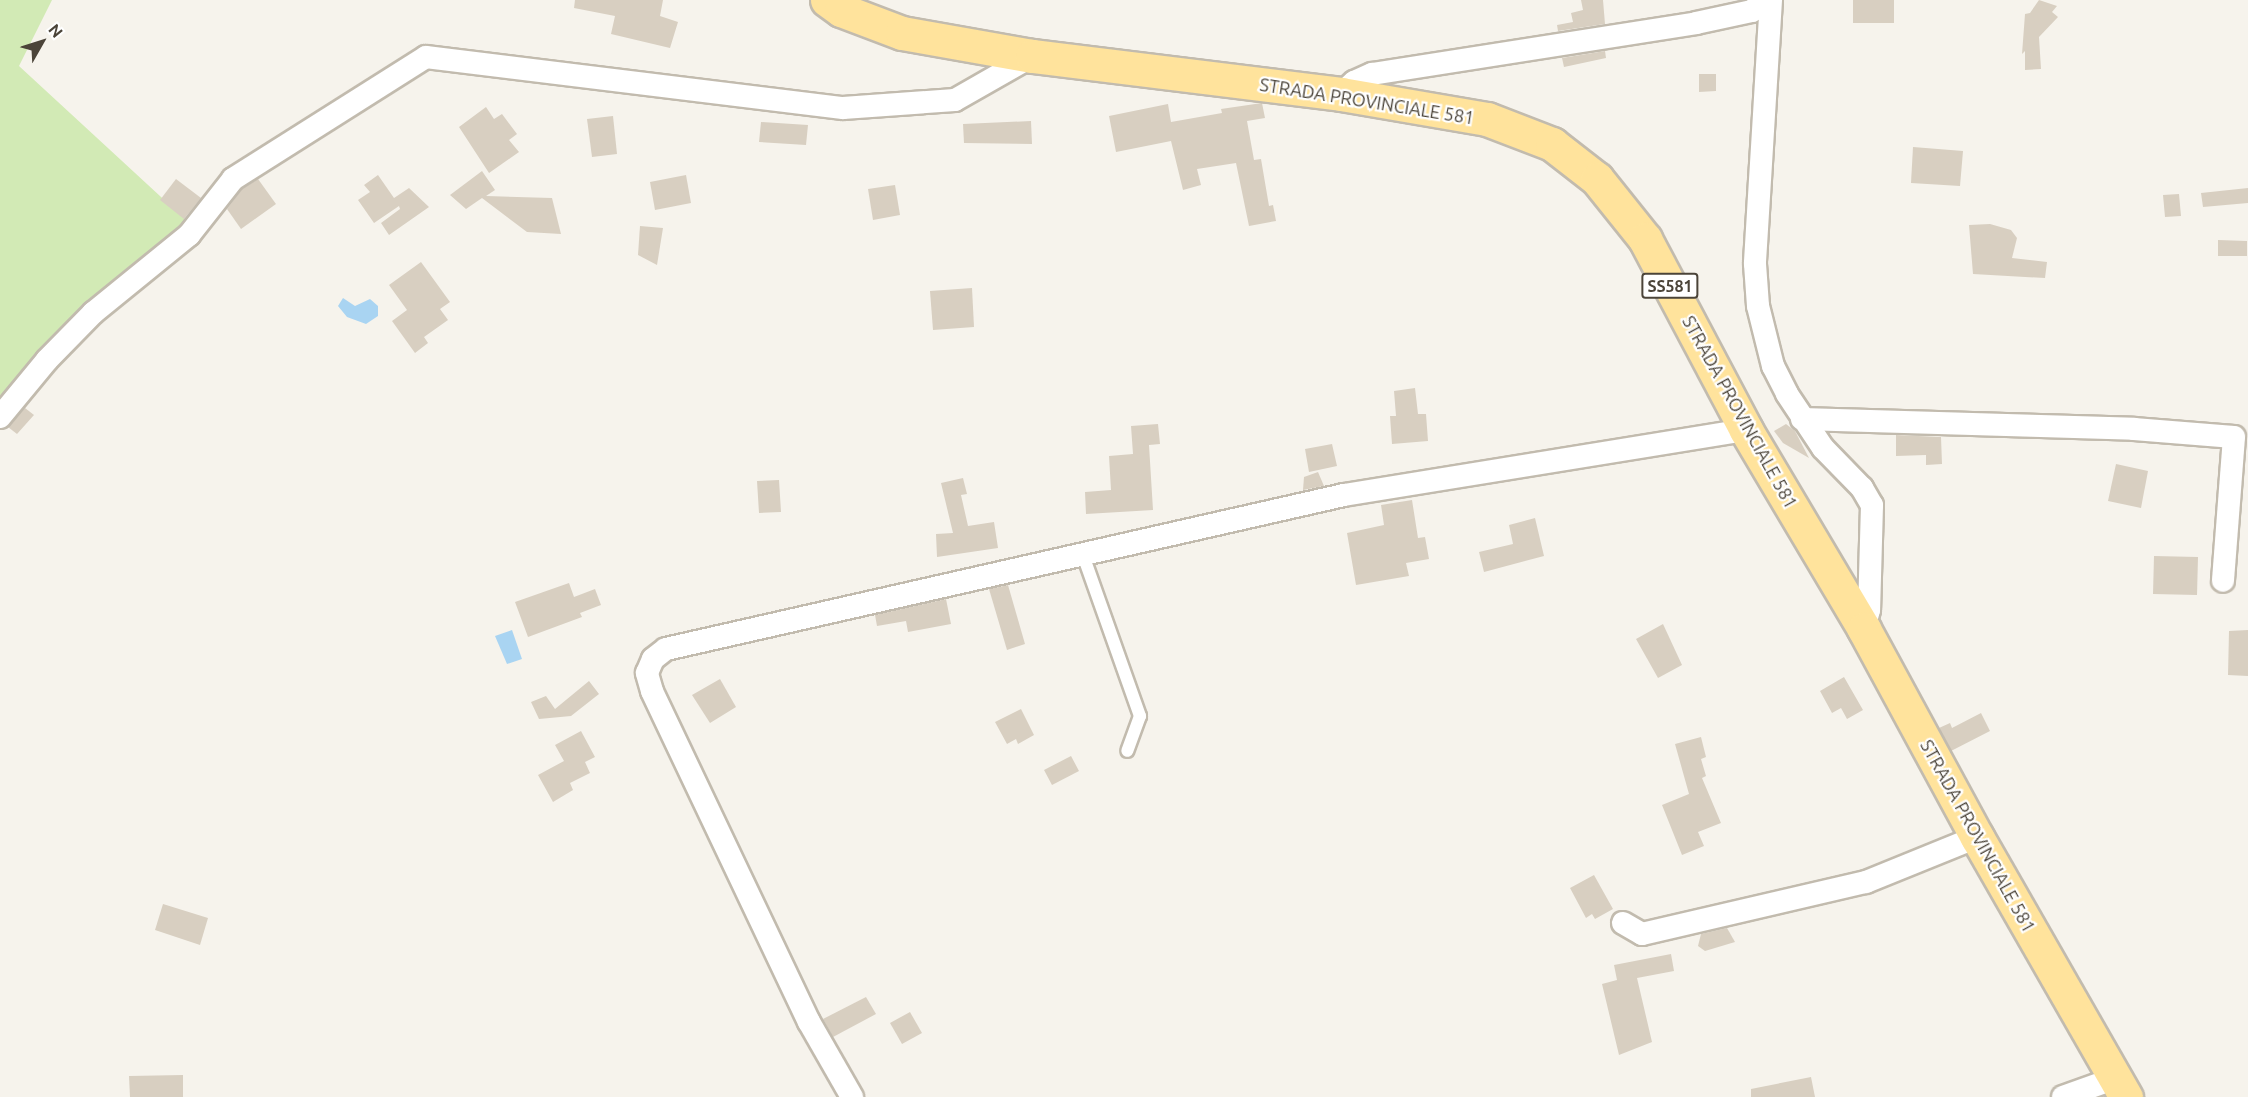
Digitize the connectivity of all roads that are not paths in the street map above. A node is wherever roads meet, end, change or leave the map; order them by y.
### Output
1 (827, 0) edge
2 (1766, 0) edge
3 (1771, 0) edge
4 (1032, 56) junction
5 (1341, 94) junction
6 (0, 417) edge
7 (1802, 420) junction
8 (1746, 430) junction
9 (1083, 555) junction
10 (2223, 581) dead end
11 (1864, 629) junction
12 (1127, 751) dead end
13 (1977, 837) junction
14 (1623, 923) dead end
15 (2121, 1087) edge
16 (852, 1097) edge
17 (2062, 1097) edge

1 - 4 main road, STRADA PROVINCIALE 581 / SS581
2 - 5 street
3 - 7 street
4 - 5 main road, STRADA PROVINCIALE 581 / SS581
4 - 6 street
5 - 8 main road, STRADA PROVINCIALE 581 / SS581
7 - 10 street
7 - 11 street
8 - 9 street
8 - 11 main road, STRADA PROVINCIALE 581 / SS581
9 - 12 lane
9 - 16 street
11 - 13 main road, STRADA PROVINCIALE 581 / SS581
13 - 14 street
13 - 15 main road, STRADA PROVINCIALE 581 / SS581
15 - 17 street

